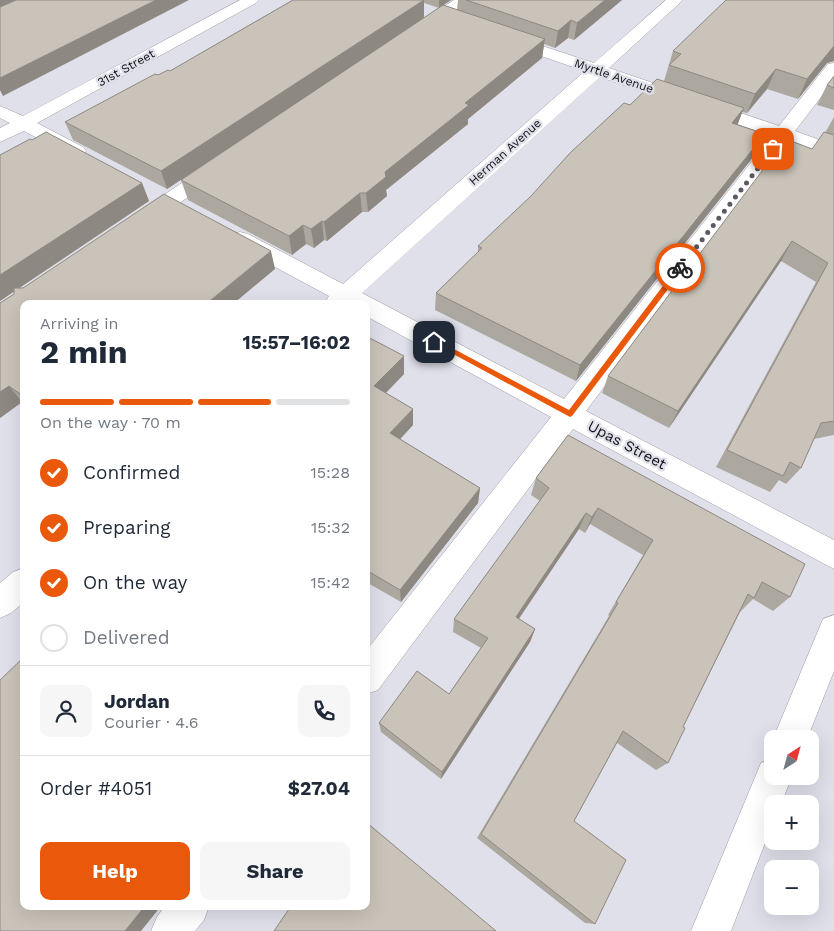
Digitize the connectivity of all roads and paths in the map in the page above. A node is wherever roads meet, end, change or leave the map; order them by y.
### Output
1 (251, 0) edge
2 (464, 0) edge
3 (675, 0) edge
4 (422, 10) edge
5 (449, 19) junction
6 (494, 35) edge
7 (408, 39) edge
8 (834, 68) edge
9 (598, 70) junction
10 (0, 111) edge
11 (24, 124) junction
12 (784, 134) junction
13 (0, 136) edge
14 (834, 151) edge
15 (235, 156) edge
16 (92, 160) edge
17 (129, 228) edge
18 (222, 229) edge
19 (348, 300) edge
20 (354, 300) edge
21 (370, 311) edge
22 (570, 414) junction
23 (834, 555) edge
24 (20, 586) edge
25 (0, 603) edge
26 (834, 630) edge
27 (370, 673) edge
28 (794, 730) edge
29 (770, 785) edge
30 (187, 910) edge
31 (171, 931) edge
32 (711, 931) edge

1 - 11 street, 31st Street
2 - 5 street
3 - 9 street, Herman Avenue
4 - 5 street
5 - 7 street
6 - 9 street, Myrtle Avenue
8 - 12 street
9 - 12 street, Myrtle Avenue
9 - 20 street, Herman Avenue
10 - 11 street
11 - 13 street, 31st Street
11 - 16 street
12 - 14 street, Myrtle Avenue
12 - 22 street
15 - 17 street
18 - 19 street, Upas Street
21 - 22 street, Upas Street
22 - 23 street, Upas Street
22 - 27 street
24 - 25 street
26 - 28 street
29 - 32 street
30 - 31 street

